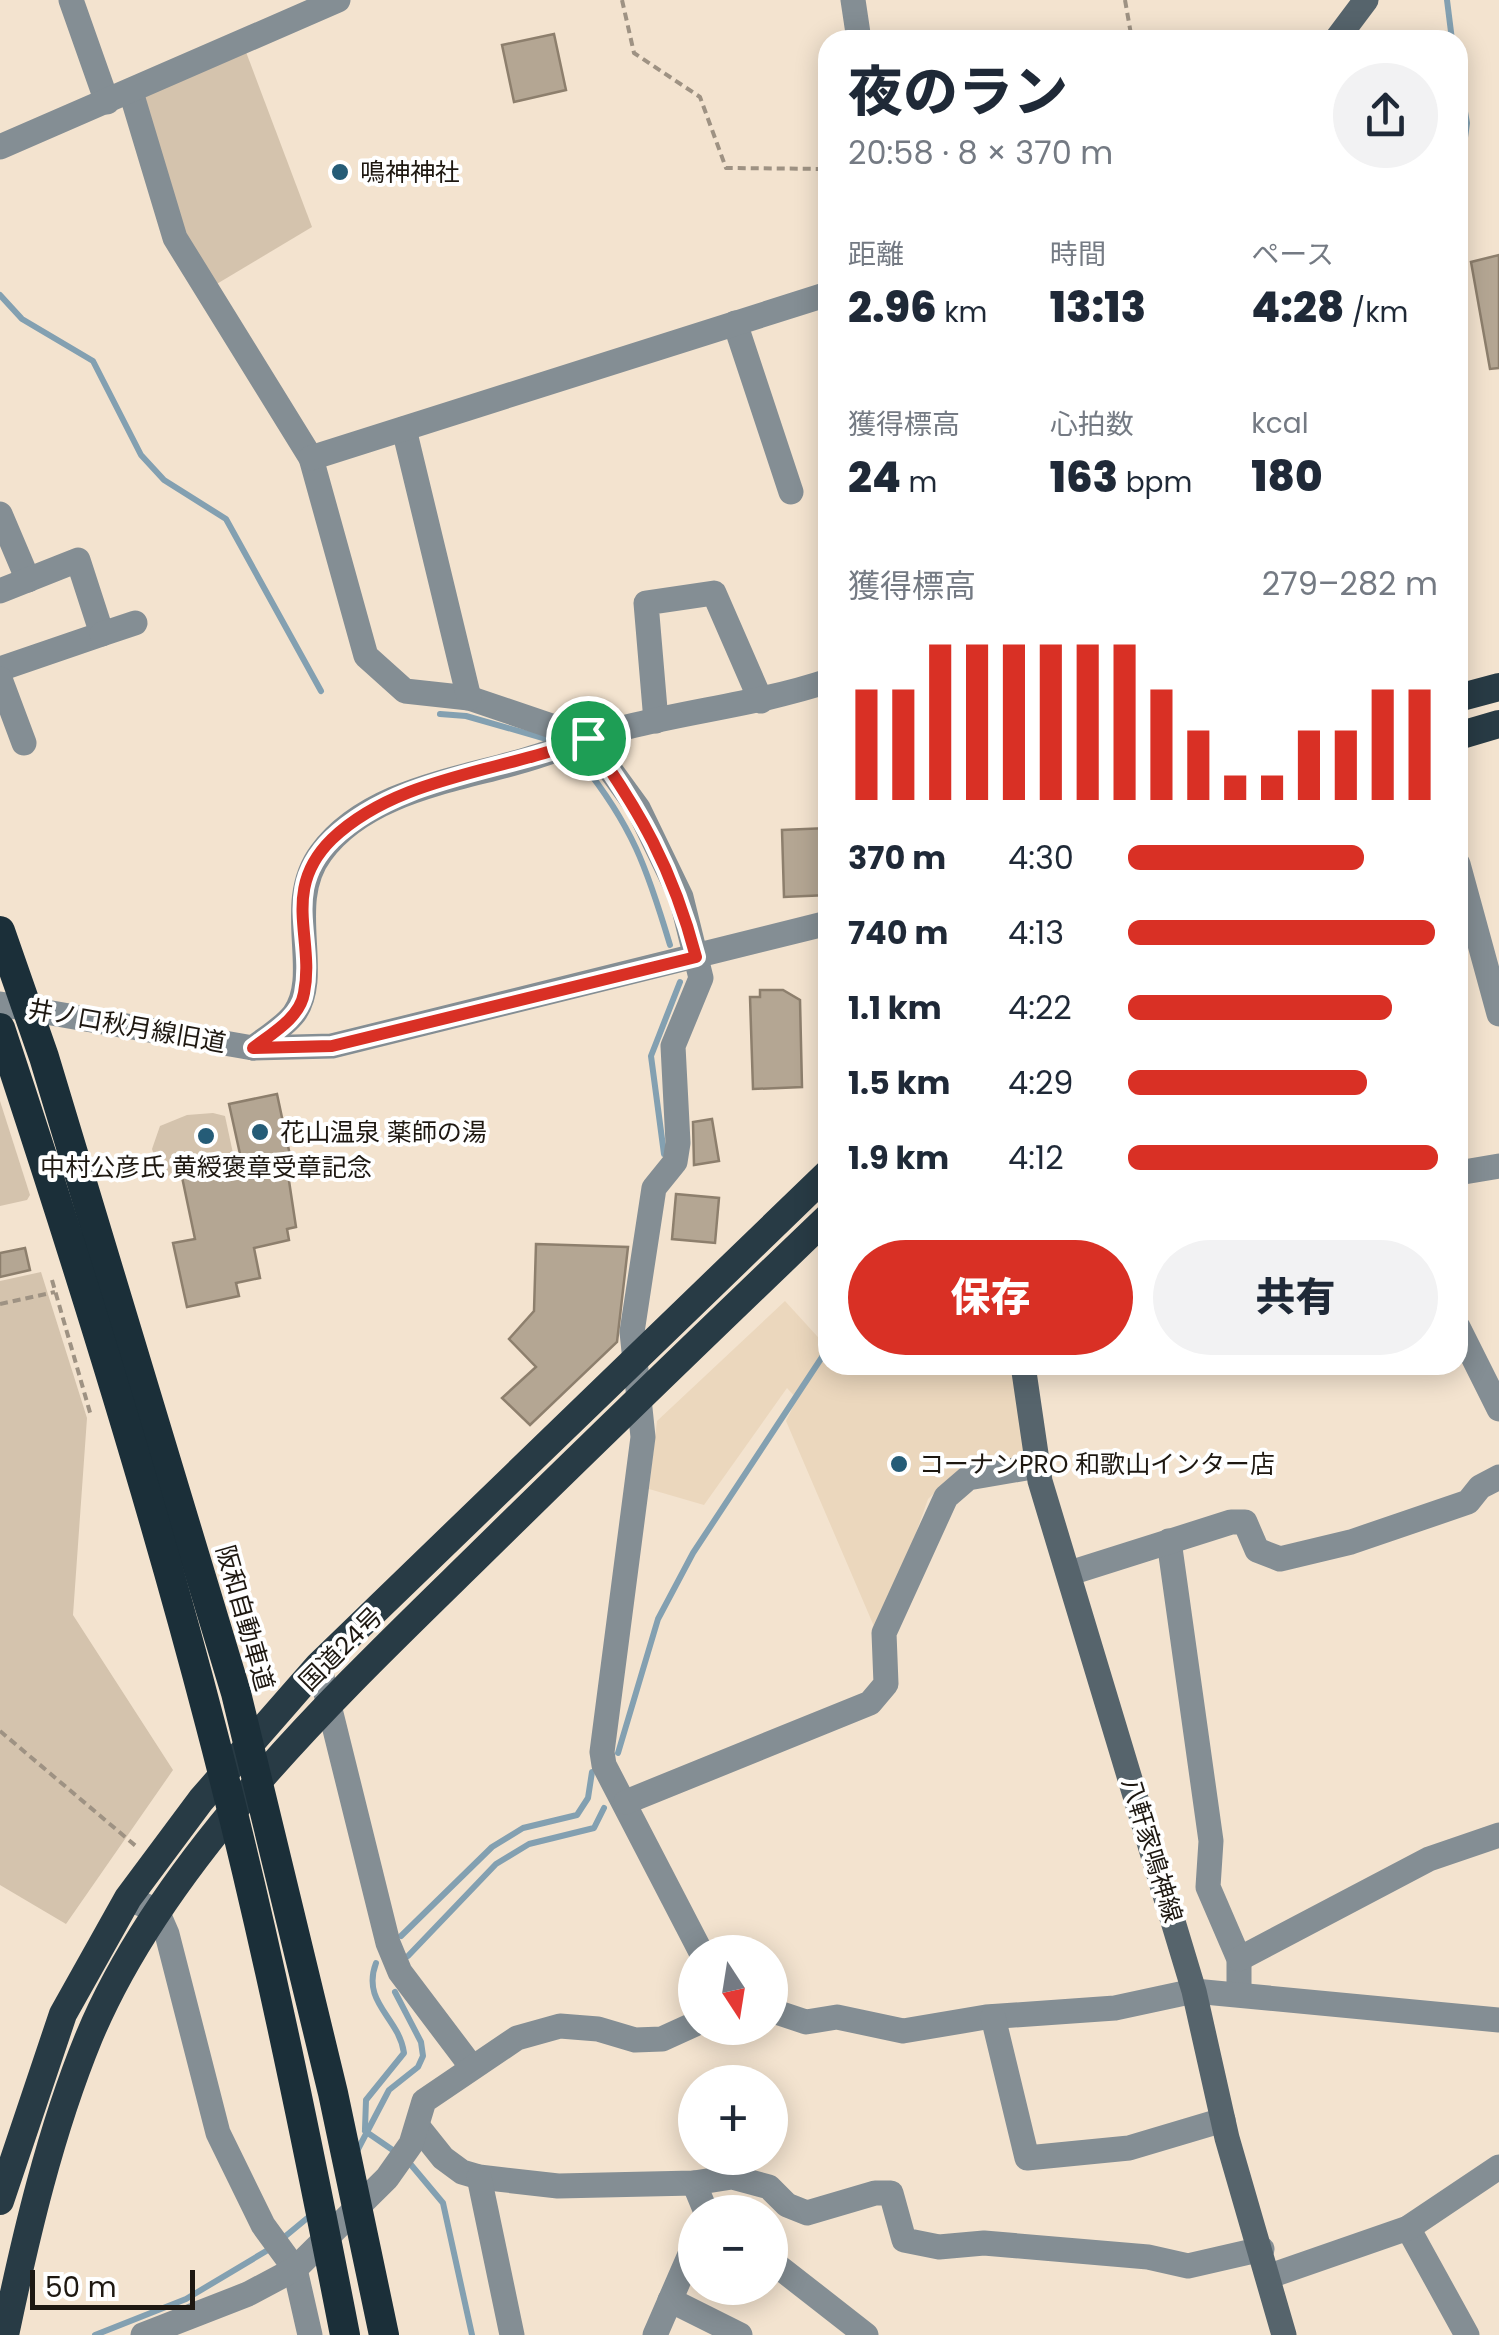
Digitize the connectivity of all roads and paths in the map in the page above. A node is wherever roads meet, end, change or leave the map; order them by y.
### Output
1 (71, 0) edge
2 (338, 0) edge
3 (622, 0) edge
4 (853, 0) edge
5 (1125, 0) edge
6 (1366, 0) edge
7 (305, 6) edge
8 (857, 30) edge
9 (1130, 30) edge
10 (1344, 30) edge
11 (119, 97) junction
12 (0, 147) edge
13 (818, 169) edge
14 (818, 297) edge
15 (736, 323) junction
16 (404, 429) junction
17 (310, 458) junction
18 (791, 492) dead end
19 (0, 514) edge
20 (28, 580) junction
21 (0, 590) edge
22 (135, 623) dead end
23 (102, 634) junction
24 (0, 670) edge
25 (0, 679) edge
26 (818, 685) edge
27 (1499, 687) edge
28 (1468, 695) edge
29 (469, 698) junction
30 (761, 702) junction
31 (656, 721) junction
32 (1499, 724) edge
33 (1468, 733) edge
34 (588, 738) junction
35 (24, 743) dead end
36 (1468, 901) edge
37 (818, 926) edge
38 (0, 932) edge
39 (696, 957) junction
40 (0, 1004) edge
41 (1499, 1014) edge
42 (3, 1037) edge
43 (253, 1048) junction
44 (1499, 1166) edge
45 (1468, 1171) edge
46 (818, 1183) edge
47 (818, 1227) edge
48 (51, 1276) dead end
49 (55, 1292) junction
50 (0, 1304) edge
51 (1468, 1347) edge
52 (637, 1356) junction
53 (1024, 1375) edge
54 (641, 1396) junction
55 (1499, 1410) edge
56 (91, 1416) dead end
57 (1038, 1466) junction
58 (1499, 1477) edge
59 (1170, 1540) junction
60 (1070, 1573) junction
61 (320, 1666) junction
62 (328, 1702) junction
63 (0, 1731) edge
64 (626, 1802) junction
65 (1499, 1835) edge
66 (154, 1862) junction
67 (128, 1898) junction
68 (158, 1912) junction
69 (692, 1935) edge
70 (1239, 1959) junction
71 (1194, 1991) junction
72 (1239, 1992) junction
73 (788, 2016) edge
74 (993, 2017) junction
75 (1499, 2020) edge
76 (678, 2032) edge
77 (471, 2066) junction
78 (1223, 2120) junction
79 (415, 2136) junction
80 (1499, 2167) edge
81 (479, 2177) junction
82 (694, 2182) junction
83 (698, 2195) edge
84 (0, 2201) edge
85 (1408, 2228) junction
86 (1262, 2249) junction
87 (291, 2263) junction
88 (788, 2274) edge
89 (1270, 2276) junction
90 (678, 2282) edge
91 (670, 2300) junction
92 (5, 2335) edge
93 (143, 2335) edge
94 (310, 2335) edge
95 (345, 2335) edge
96 (384, 2335) edge
97 (512, 2335) edge
98 (655, 2335) edge
99 (740, 2335) edge
100 (866, 2335) edge
101 (1284, 2335) edge
102 (1467, 2335) edge

1 - 11 street
2 - 7 street
3 - 13 path
4 - 8 street
5 - 9 path
6 - 10 main road
7 - 11 street
11 - 12 street
11 - 17 street
14 - 15 street
15 - 16 street
15 - 18 street
16 - 17 street
16 - 29 street
17 - 29 street
19 - 20 street
20 - 21 street
20 - 23 street
22 - 23 street
23 - 24 street
25 - 35 street
26 - 30 street, 井ノ口秋月線旧道
27 - 28 highway
29 - 34 street
30 - 31 street, 井ノ口秋月線旧道
30 - 31 street
31 - 34 street, 井ノ口秋月線旧道
32 - 33 highway
34 - 39 street
34 - 43 street, 井ノ口秋月線旧道
36 - 41 street
37 - 39 street, 井ノ口秋月線旧道
38 - 96 highway, 阪和自動車道
39 - 43 street, 井ノ口秋月線旧道
39 - 52 street
40 - 43 street, 井ノ口秋月線旧道
42 - 95 highway
44 - 45 street
46 - 52 highway, 国道24号
47 - 54 highway, 国道24号
48 - 49 path
49 - 50 path
49 - 56 path
51 - 55 street
52 - 54 street
52 - 61 highway, 国道24号
53 - 57 main road, 八軒家鳴神線
54 - 62 highway, 国道24号
54 - 64 street
57 - 60 main road, 八軒家鳴神線
57 - 64 street
58 - 59 street
59 - 60 street
59 - 70 street
60 - 71 main road, 八軒家鳴神線
61 - 62 street
61 - 66 highway, 国道24号
62 - 68 highway, 国道24号
62 - 77 street
63 - 66 path
64 - 69 street
65 - 70 street
66 - 67 highway, 国道24号
67 - 68 street
67 - 84 highway, 国道24号
68 - 87 street
68 - 92 highway, 国道24号
70 - 72 street
71 - 72 street
71 - 74 street
71 - 78 main road, 八軒家鳴神線
72 - 75 street
73 - 74 street
74 - 78 street
76 - 77 street
77 - 79 street
78 - 86 main road, 八軒家鳴神線
79 - 81 street
79 - 87 street
80 - 85 street
81 - 82 street
81 - 97 street
82 - 83 street
82 - 86 street
85 - 89 street
85 - 102 street
86 - 89 main road, 八軒家鳴神線
87 - 93 street
87 - 94 street
88 - 100 street
89 - 101 main road, 八軒家鳴神線
90 - 91 street
91 - 98 street
91 - 99 street

